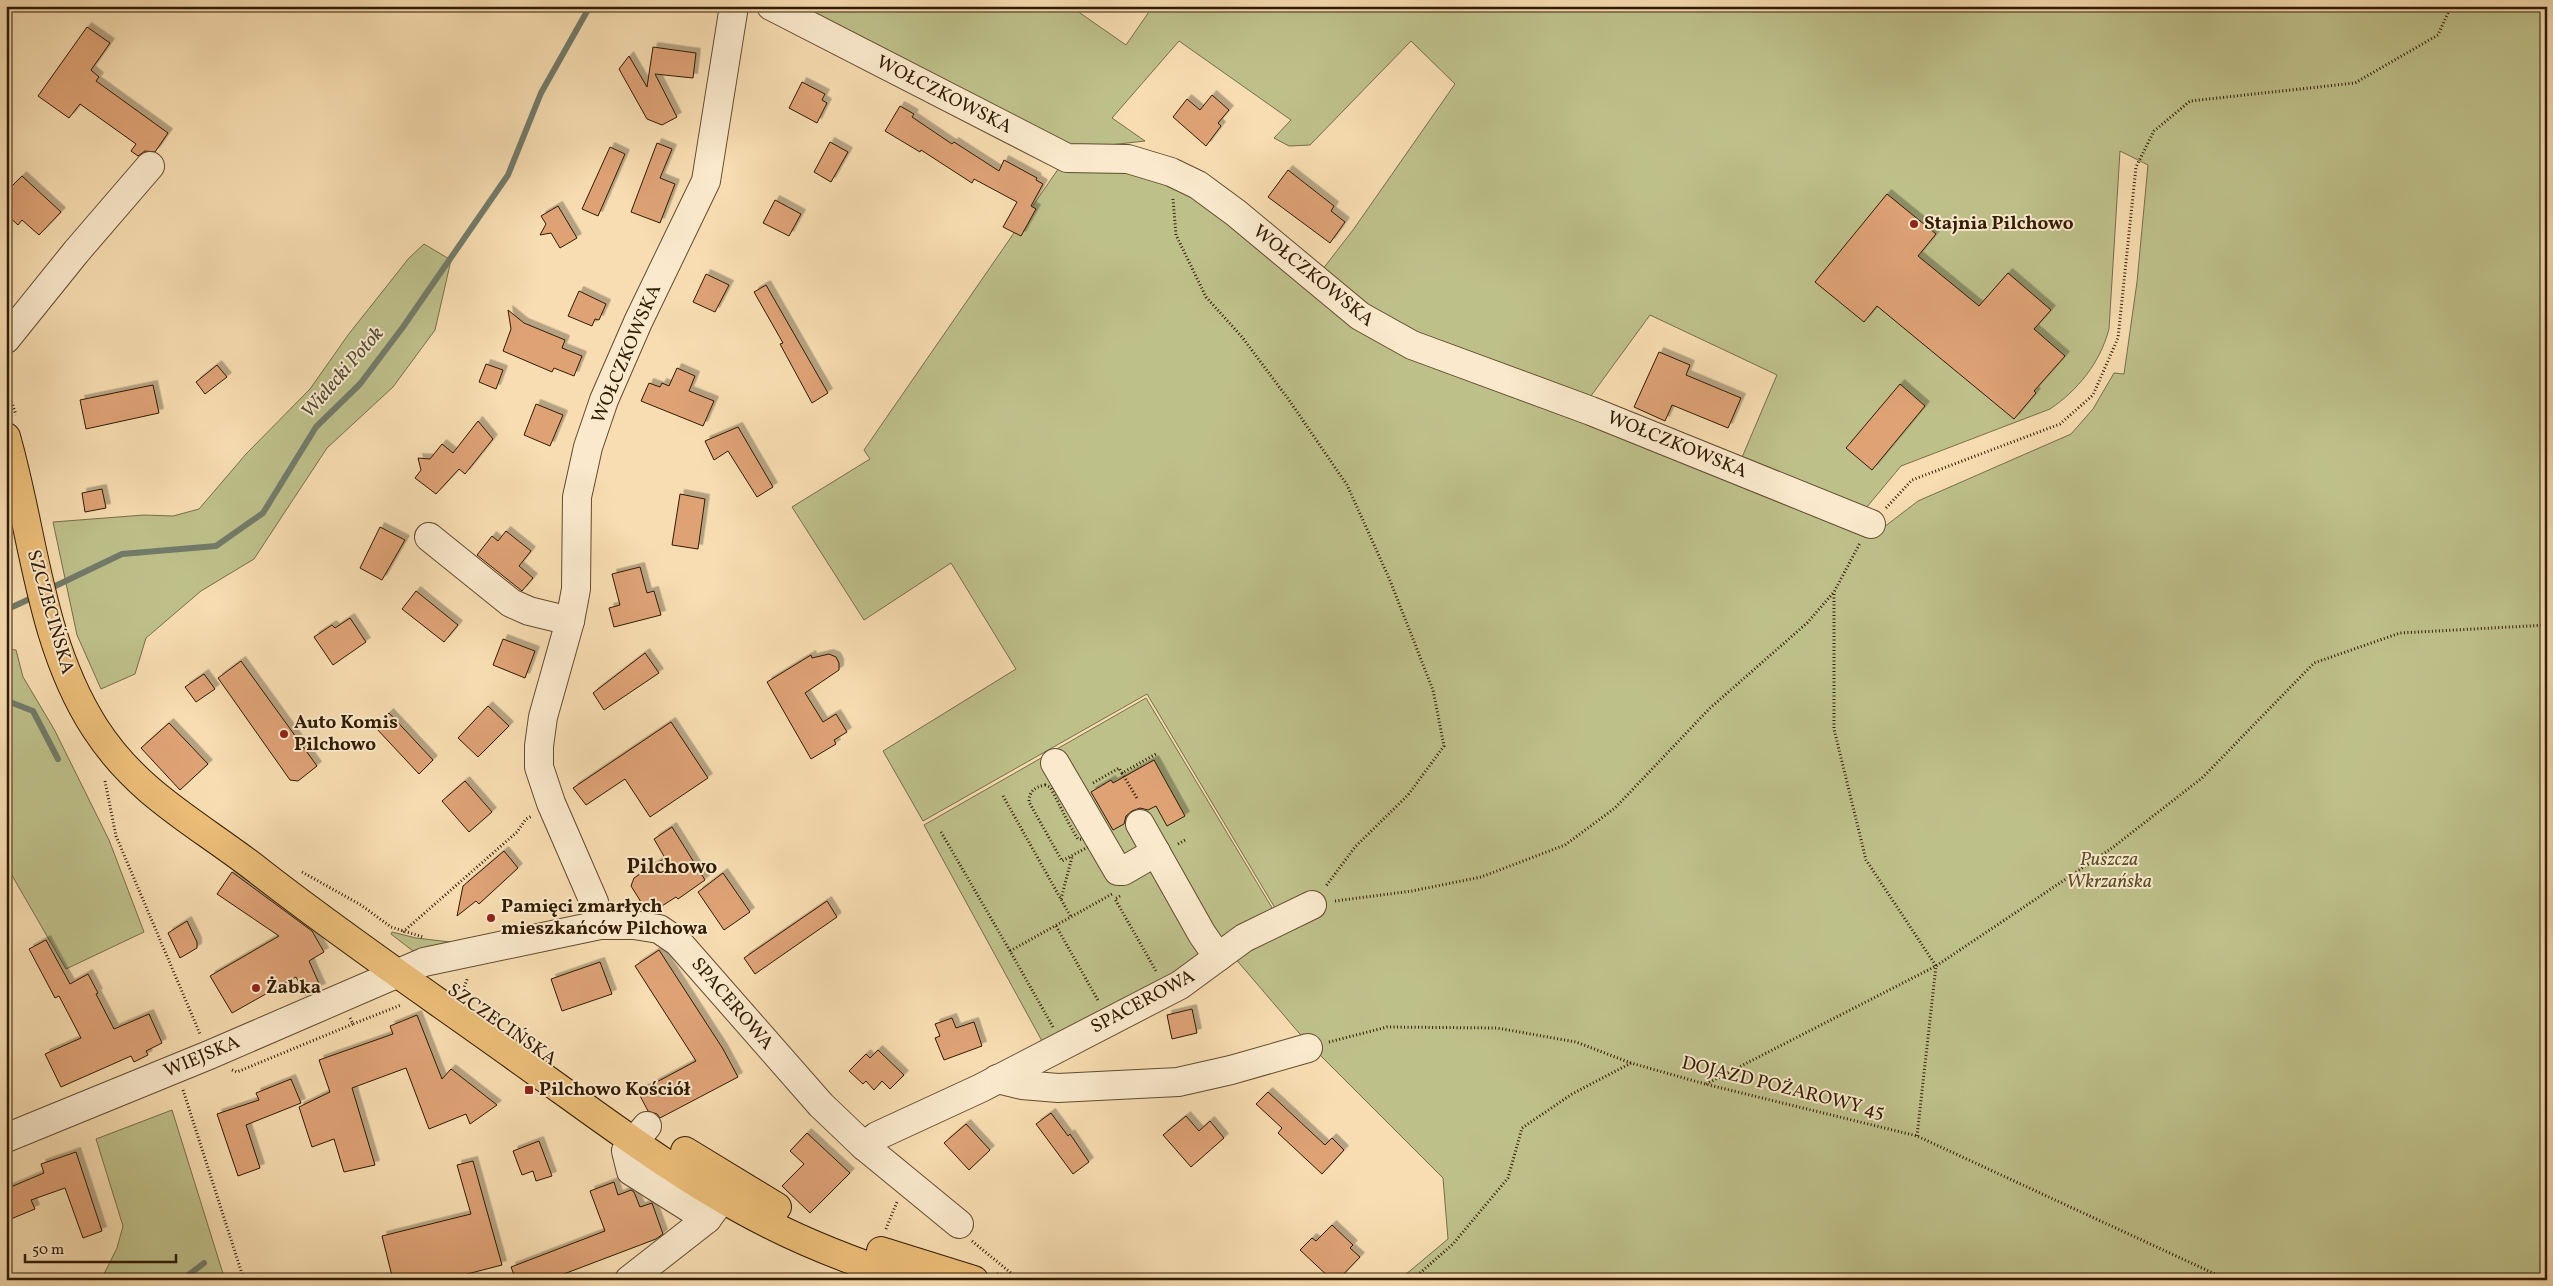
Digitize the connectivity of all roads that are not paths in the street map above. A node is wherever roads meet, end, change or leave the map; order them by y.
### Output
1 (734, 6) edge
2 (771, 6) edge
3 (150, 166) dead end
4 (6, 339) edge
5 (6, 437) edge
6 (14, 504) edge
7 (1871, 524) road end
8 (429, 536) dead end
9 (570, 621) junction
10 (1055, 763) dead end
11 (1140, 824) dead end
12 (1156, 852) junction
13 (1312, 904) road end
14 (600, 926) junction
15 (1218, 957) junction
16 (407, 969) junction
17 (1308, 1048) road end
18 (997, 1079) junction
19 (6, 1138) edge
20 (864, 1146) junction
21 (721, 1200) junction
22 (959, 1224) road end
23 (857, 1263) junction
24 (629, 1280) edge
25 (891, 1280) edge
26 (908, 1280) edge
27 (974, 1280) edge

1 - 9 street, WOŁCZKOWSKA
2 - 7 street, WOŁCZKOWSKA
3 - 4 street
5 - 6 main road, SZCZECIŃSKA
6 - 16 main road, SZCZECIŃSKA
8 - 9 street
9 - 14 street, WOŁCZKOWSKA
10 - 12 street
11 - 12 street
12 - 15 street
13 - 15 street, SPACEROWA
14 - 16 street, SPACEROWA
14 - 20 street, SPACEROWA
15 - 18 street, SPACEROWA
16 - 19 street, WIEJSKA
16 - 21 main road, SZCZECIŃSKA
17 - 18 street
18 - 20 street, SPACEROWA
20 - 22 street, SPACEROWA
21 - 23 main road, SZCZECIŃSKA
21 - 24 street
21 - 27 main road, SZCZECIŃSKA
23 - 25 street
23 - 26 main road, SZCZECIŃSKA

